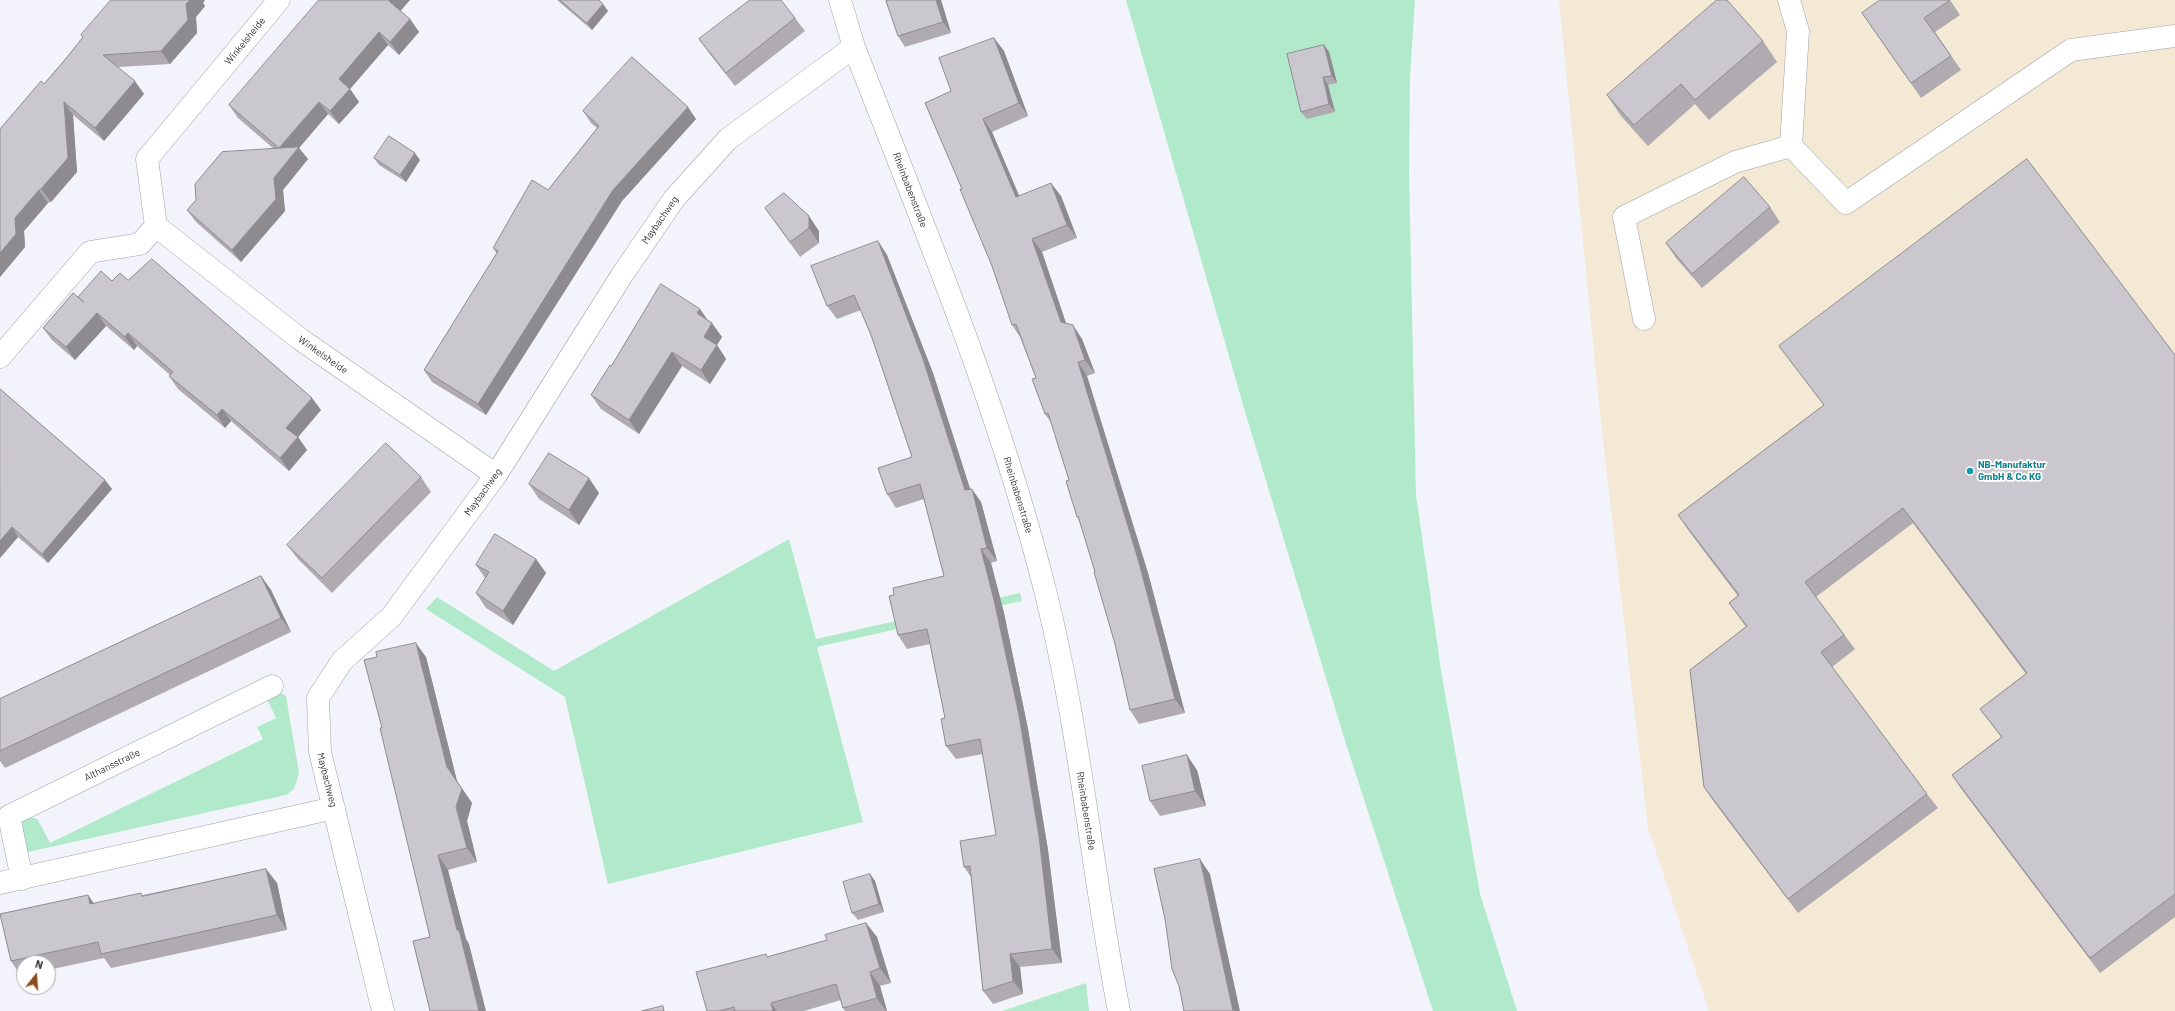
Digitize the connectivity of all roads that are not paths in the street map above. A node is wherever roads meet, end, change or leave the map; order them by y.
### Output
1 (279, 0) edge
2 (840, 0) edge
3 (1789, 0) edge
4 (2174, 35) edge
5 (854, 47) junction
6 (1792, 146) junction
7 (156, 226) junction
8 (1644, 319) dead end
9 (0, 357) edge
10 (496, 475) junction
11 (272, 686) dead end
12 (334, 808) junction
13 (22, 879) junction
14 (0, 883) edge
15 (384, 1011) edge
16 (1119, 1011) edge

1 - 7 street, Winkelsheide
2 - 5 street, Rheinbabenstraße
3 - 6 street
4 - 6 street
5 - 10 street, Maybachweg
5 - 16 street, Rheinbabenstraße
6 - 8 street
7 - 9 street
7 - 10 street, Winkelsheide
10 - 12 street, Maybachweg
11 - 13 street, Althansstraße
12 - 13 street
12 - 15 street, Maybachweg
13 - 14 street

